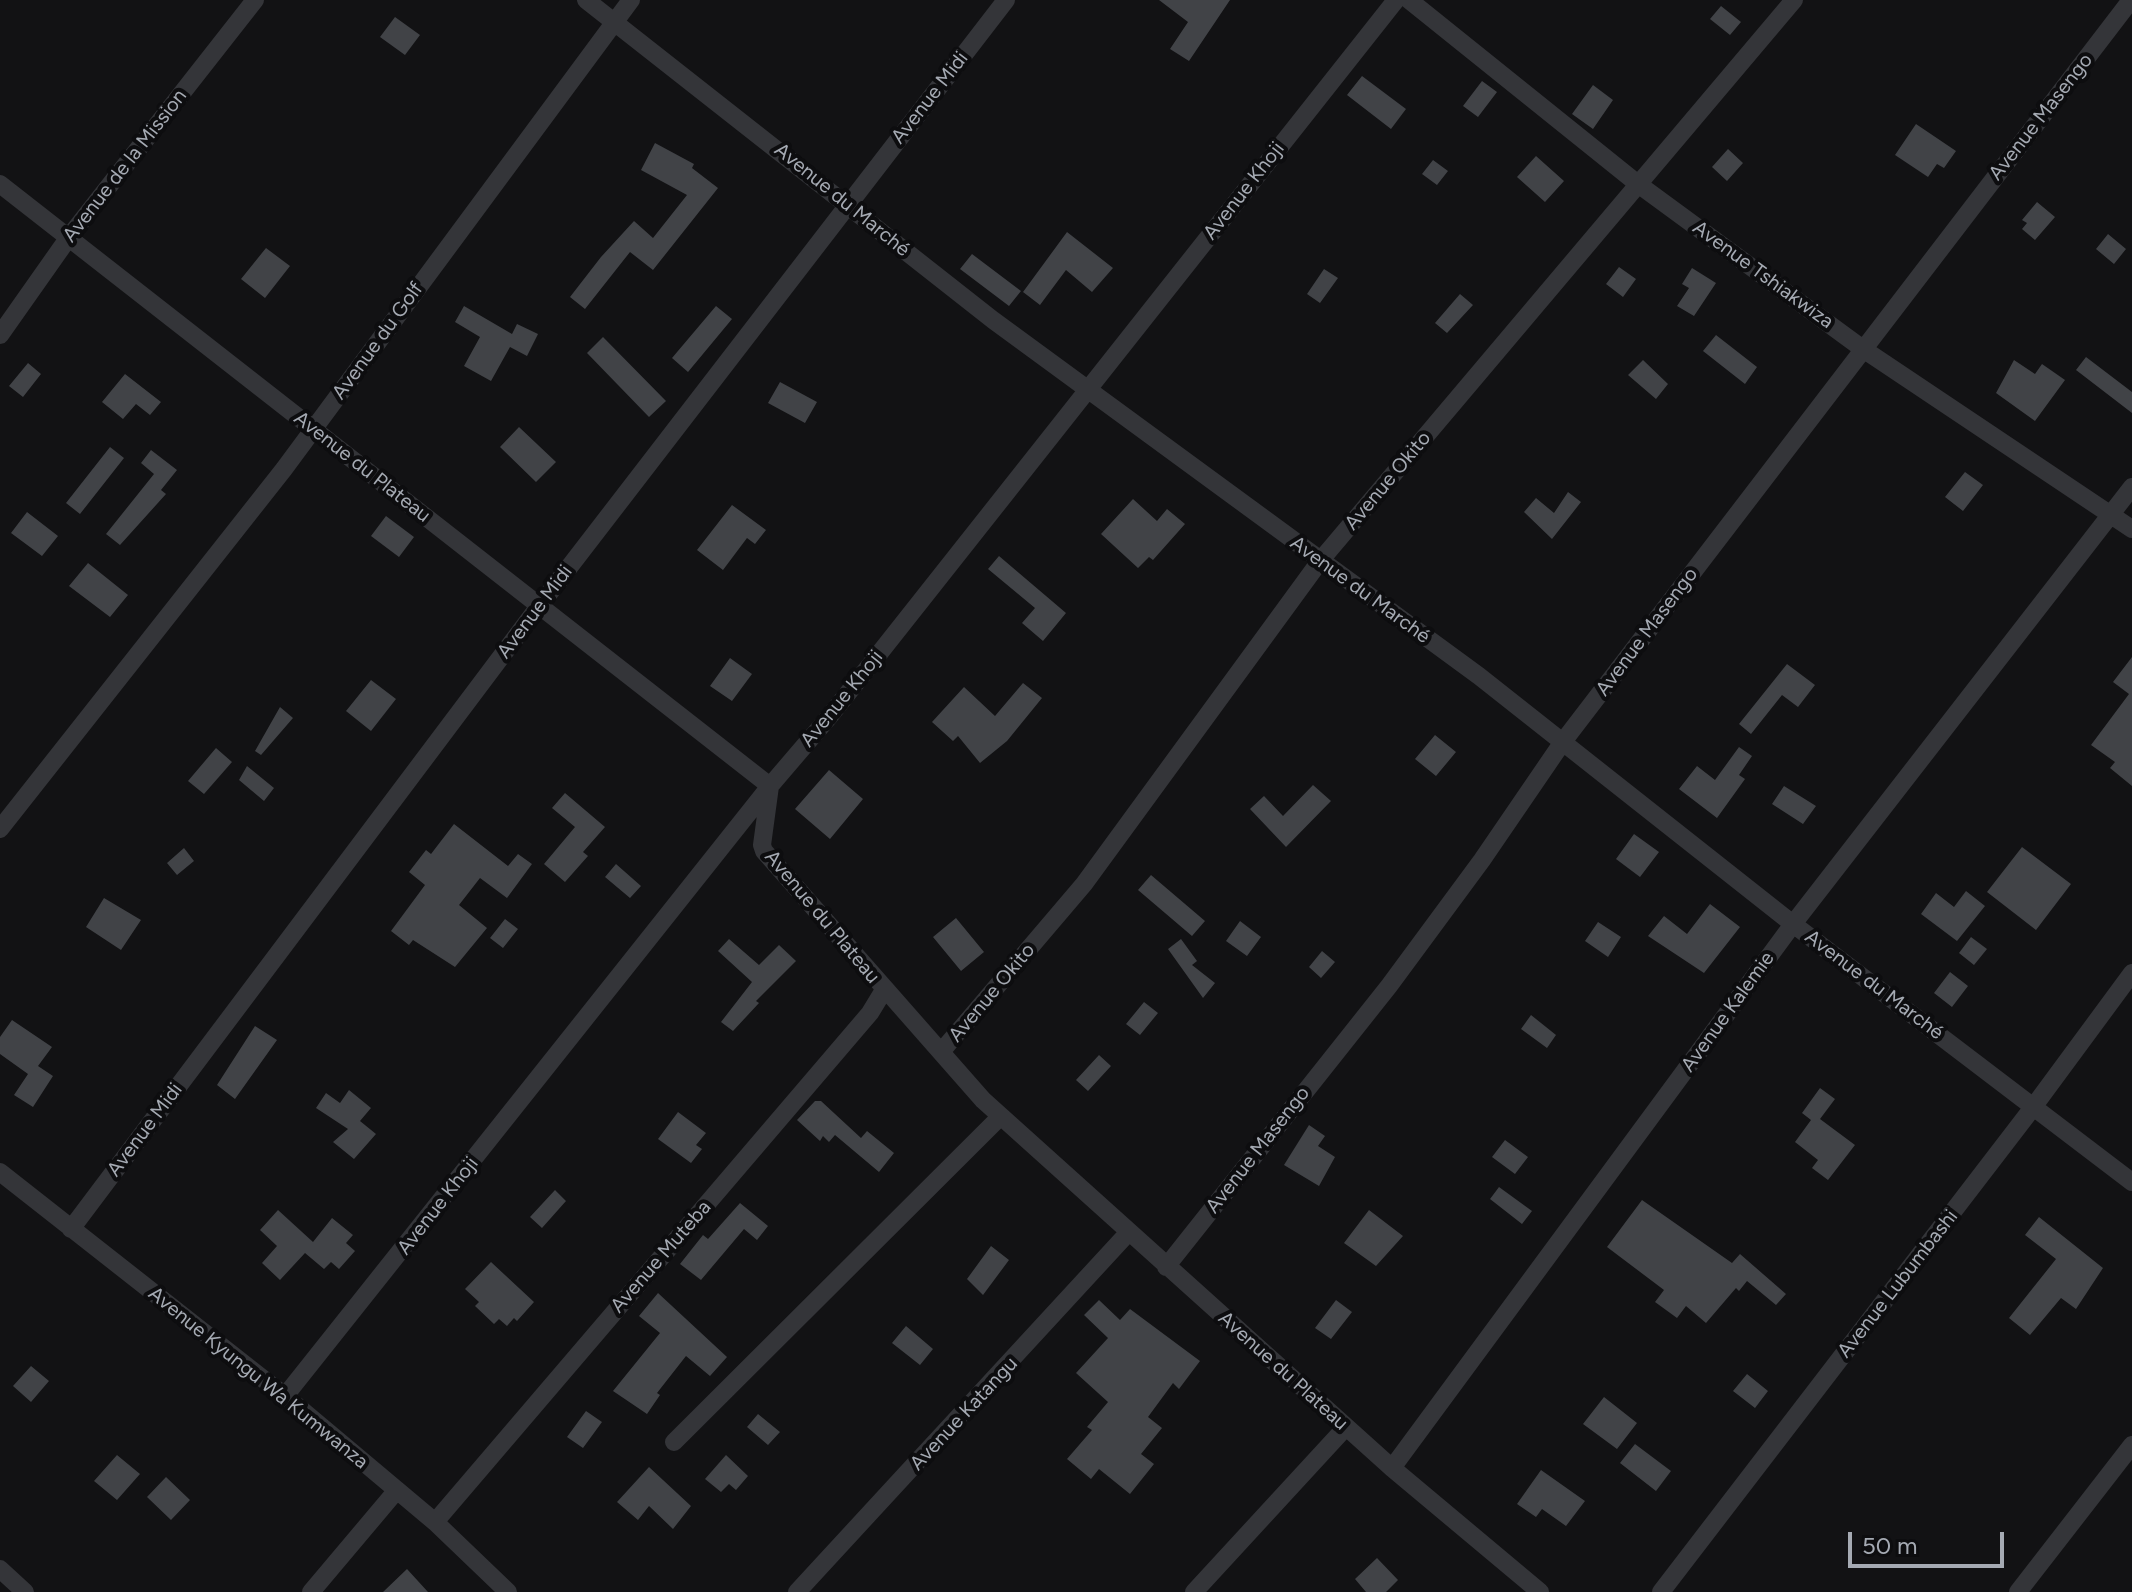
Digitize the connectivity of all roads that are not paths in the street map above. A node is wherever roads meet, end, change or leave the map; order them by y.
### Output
1 (255, 0) edge
2 (586, 0) edge
3 (631, 0) edge
4 (1006, 0) edge
5 (1396, 0) edge
6 (1409, 0) edge
7 (1794, 0) edge
8 (2131, 0) edge
9 (614, 21) junction
10 (0, 184) edge
11 (1638, 184) junction
12 (849, 204) junction
13 (69, 237) junction
14 (0, 335) edge
15 (1863, 349) junction
16 (1086, 390) junction
17 (313, 429) junction
18 (2132, 487) edge
19 (2111, 515) junction
20 (2132, 529) edge
21 (1320, 561) junction
22 (540, 605) junction
23 (1562, 743) junction
24 (770, 786) junction
25 (0, 829) edge
26 (1793, 924) junction
27 (2132, 973) edge
28 (884, 990) junction
29 (941, 1052) junction
30 (2034, 1106) junction
31 (1000, 1117) junction
32 (0, 1172) edge
33 (2132, 1182) edge
34 (71, 1229) junction
35 (1128, 1233) junction
36 (1166, 1267) junction
37 (285, 1396) junction
38 (1346, 1427) junction
39 (674, 1442) dead end
40 (2132, 1445) edge
41 (1392, 1468) junction
42 (397, 1490) junction
43 (435, 1522) junction
44 (0, 1569) edge
45 (25, 1592) edge
46 (311, 1592) edge
47 (508, 1592) edge
48 (797, 1592) edge
49 (1194, 1592) edge
50 (1540, 1592) edge
51 (1661, 1592) edge
52 (2018, 1592) edge

1 - 13 street, Avenue de la Mission
2 - 9 street, Avenue du Marché
3 - 9 street, Avenue du Golf
4 - 12 street, Avenue Midi
5 - 16 street, Avenue Khoji
6 - 11 street, Avenue Tshiakwiza
7 - 11 street, Avenue Okito
8 - 15 street, Avenue Masengo
9 - 12 street, Avenue du Marché
9 - 17 street, Avenue du Golf
10 - 13 street, Avenue du Plateau
11 - 15 street, Avenue Tshiakwiza
11 - 21 street, Avenue Okito
12 - 16 street, Avenue du Marché
12 - 22 street, Avenue Midi
13 - 14 street, Avenue de la Mission
13 - 17 street, Avenue du Plateau
15 - 19 street, Avenue Tshiakwiza
15 - 23 street, Avenue Masengo
16 - 21 street, Avenue du Marché
16 - 24 street, Avenue Khoji
17 - 22 street, Avenue du Plateau
17 - 25 street, Avenue du Golf
18 - 19 street, Avenue Kalemie
19 - 20 street, Avenue Tshiakwiza
19 - 26 street, Avenue Kalemie
21 - 23 street, Avenue du Marché
21 - 29 street, Avenue Okito
22 - 24 street, Avenue du Plateau
22 - 34 street, Avenue Midi
23 - 26 street, Avenue du Marché
23 - 36 street, Avenue Masengo
24 - 28 street, Avenue du Plateau
24 - 37 street, Avenue Khoji
26 - 30 street, Avenue du Marché
26 - 41 street, Avenue Kalemie
27 - 30 street, Avenue Lubumbashi
28 - 29 street, Avenue du Plateau
28 - 43 street, Avenue Muteba
29 - 31 street, Avenue du Plateau
30 - 33 street, Avenue du Marché
30 - 51 street, Avenue Lubumbashi
31 - 35 street, Avenue du Plateau
31 - 39 street
32 - 34 street, Avenue Kyungu Wa Kumwanza
34 - 37 street, Avenue Kyungu Wa Kumwanza
35 - 36 street, Avenue du Plateau
35 - 48 street, Avenue Katangu
36 - 38 street, Avenue du Plateau
37 - 42 street, Avenue Kyungu Wa Kumwanza
38 - 41 street, Avenue du Plateau
38 - 49 street
40 - 52 street
41 - 50 street, Avenue du Plateau
42 - 43 street, Avenue Kyungu Wa Kumwanza
42 - 46 street
43 - 47 street, Avenue Kyungu Wa Kumwanza
44 - 45 street

